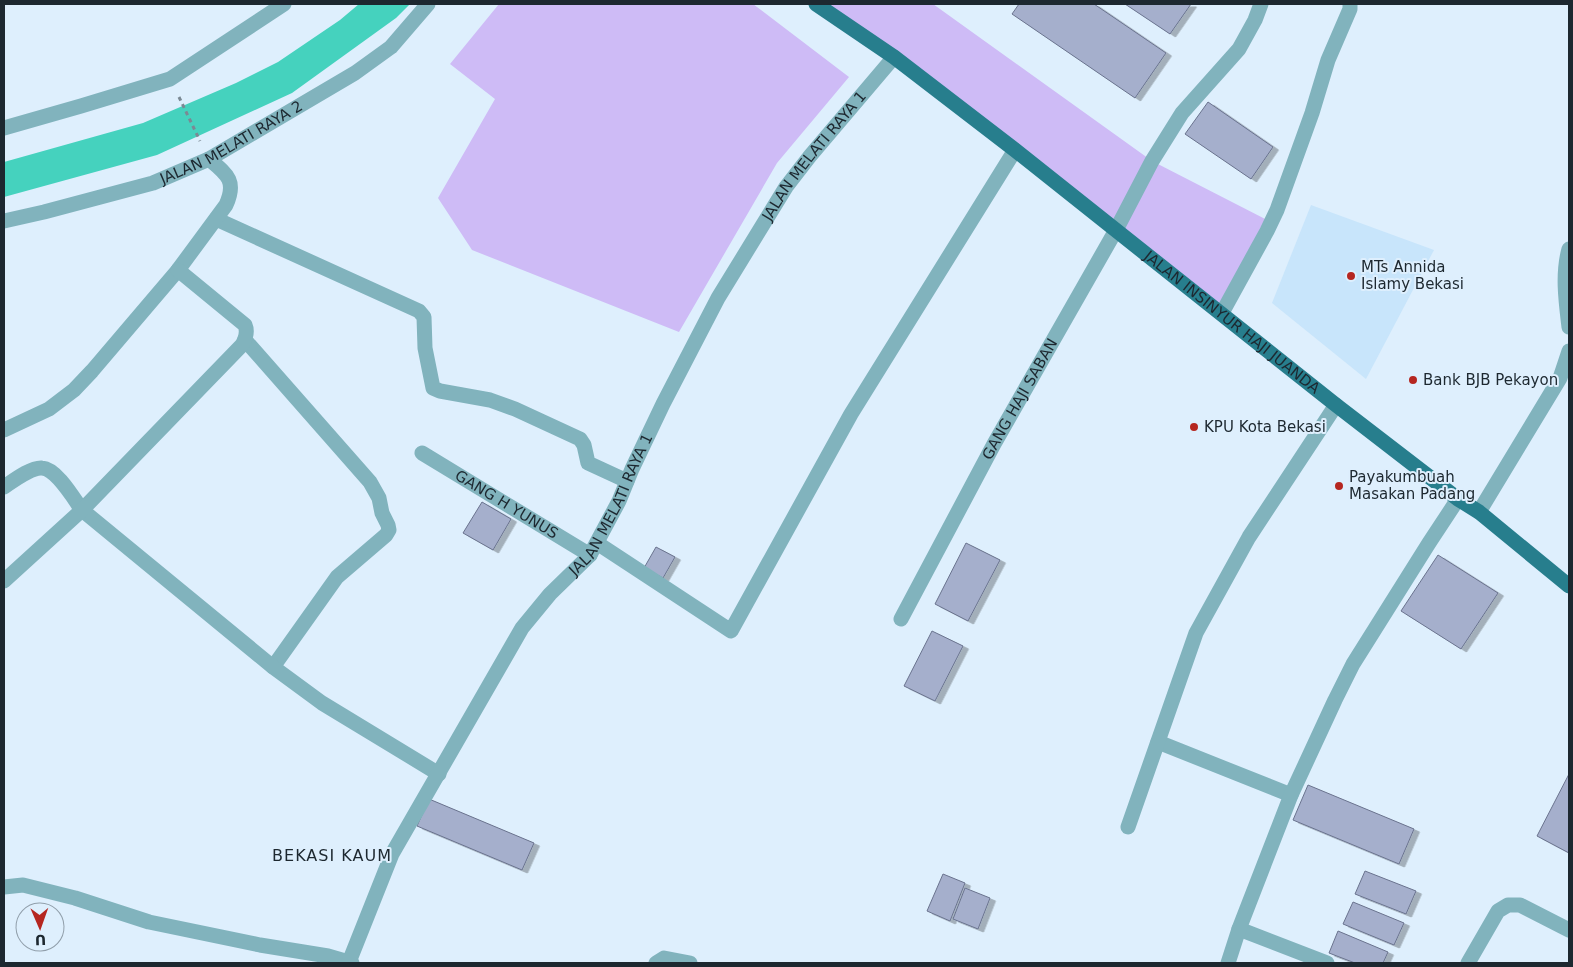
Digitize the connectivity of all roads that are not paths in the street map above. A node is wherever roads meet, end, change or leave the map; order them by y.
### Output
1 (284, 4) edge
2 (428, 4) edge
3 (1261, 4) edge
4 (1350, 4) edge
5 (822, 5) edge
6 (894, 57) junction
7 (4, 128) edge
8 (1016, 150) junction
9 (210, 159) junction
10 (216, 219) junction
11 (4, 221) edge
12 (1116, 230) junction
13 (1569, 249) edge
14 (178, 270) junction
15 (1222, 314) junction
16 (1569, 327) edge
17 (245, 340) junction
18 (1569, 351) edge
19 (1336, 405) junction
20 (4, 430) edge
21 (422, 453) dead end
22 (627, 481) junction
23 (4, 487) edge
24 (1458, 499) junction
25 (82, 510) junction
26 (1479, 512) junction
27 (594, 549) junction
28 (4, 581) edge
29 (1569, 586) edge
30 (900, 619) dead end
31 (273, 667) junction
32 (1158, 742) junction
33 (439, 774) junction
34 (1291, 795) junction
35 (1128, 826) dead end
36 (4, 887) edge
37 (1239, 929) junction
38 (1569, 930) edge
39 (327, 960) edge
40 (350, 963) edge
41 (656, 963) edge
42 (690, 963) edge
43 (1228, 963) edge
44 (1328, 963) edge
45 (1468, 963) edge

1 - 7 street
2 - 9 street, JALAN MELATI RAYA 2
3 - 12 street, GANG HAJI SABAN
4 - 15 street
5 - 6 main road, JALAN INSINYUR HAJI JUANDA
6 - 8 main road, JALAN INSINYUR HAJI JUANDA
6 - 22 street, JALAN MELATI RAYA 1
8 - 12 main road, JALAN INSINYUR HAJI JUANDA
8 - 27 street, GANG H YUNUS
9 - 10 street
9 - 11 street, JALAN MELATI RAYA 2
10 - 14 street
10 - 22 street
12 - 15 main road, JALAN INSINYUR HAJI JUANDA
12 - 30 street, GANG HAJI SABAN
13 - 16 street
14 - 17 street
14 - 20 street
15 - 19 main road, JALAN INSINYUR HAJI JUANDA
17 - 25 street
17 - 31 street
18 - 26 street
19 - 24 main road, JALAN INSINYUR HAJI JUANDA
19 - 32 street
21 - 27 street, GANG H YUNUS
22 - 27 street, JALAN MELATI RAYA 1
23 - 25 street
24 - 26 main road, JALAN INSINYUR HAJI JUANDA
24 - 34 street
25 - 28 street
25 - 31 street
26 - 29 main road, JALAN INSINYUR HAJI JUANDA
27 - 33 street, JALAN MELATI RAYA 1
31 - 33 street
32 - 34 street
32 - 35 street
33 - 40 street, JALAN MELATI RAYA 1
34 - 37 street
36 - 39 street
37 - 43 street
37 - 44 street
38 - 45 street
39 - 40 street
41 - 42 street

